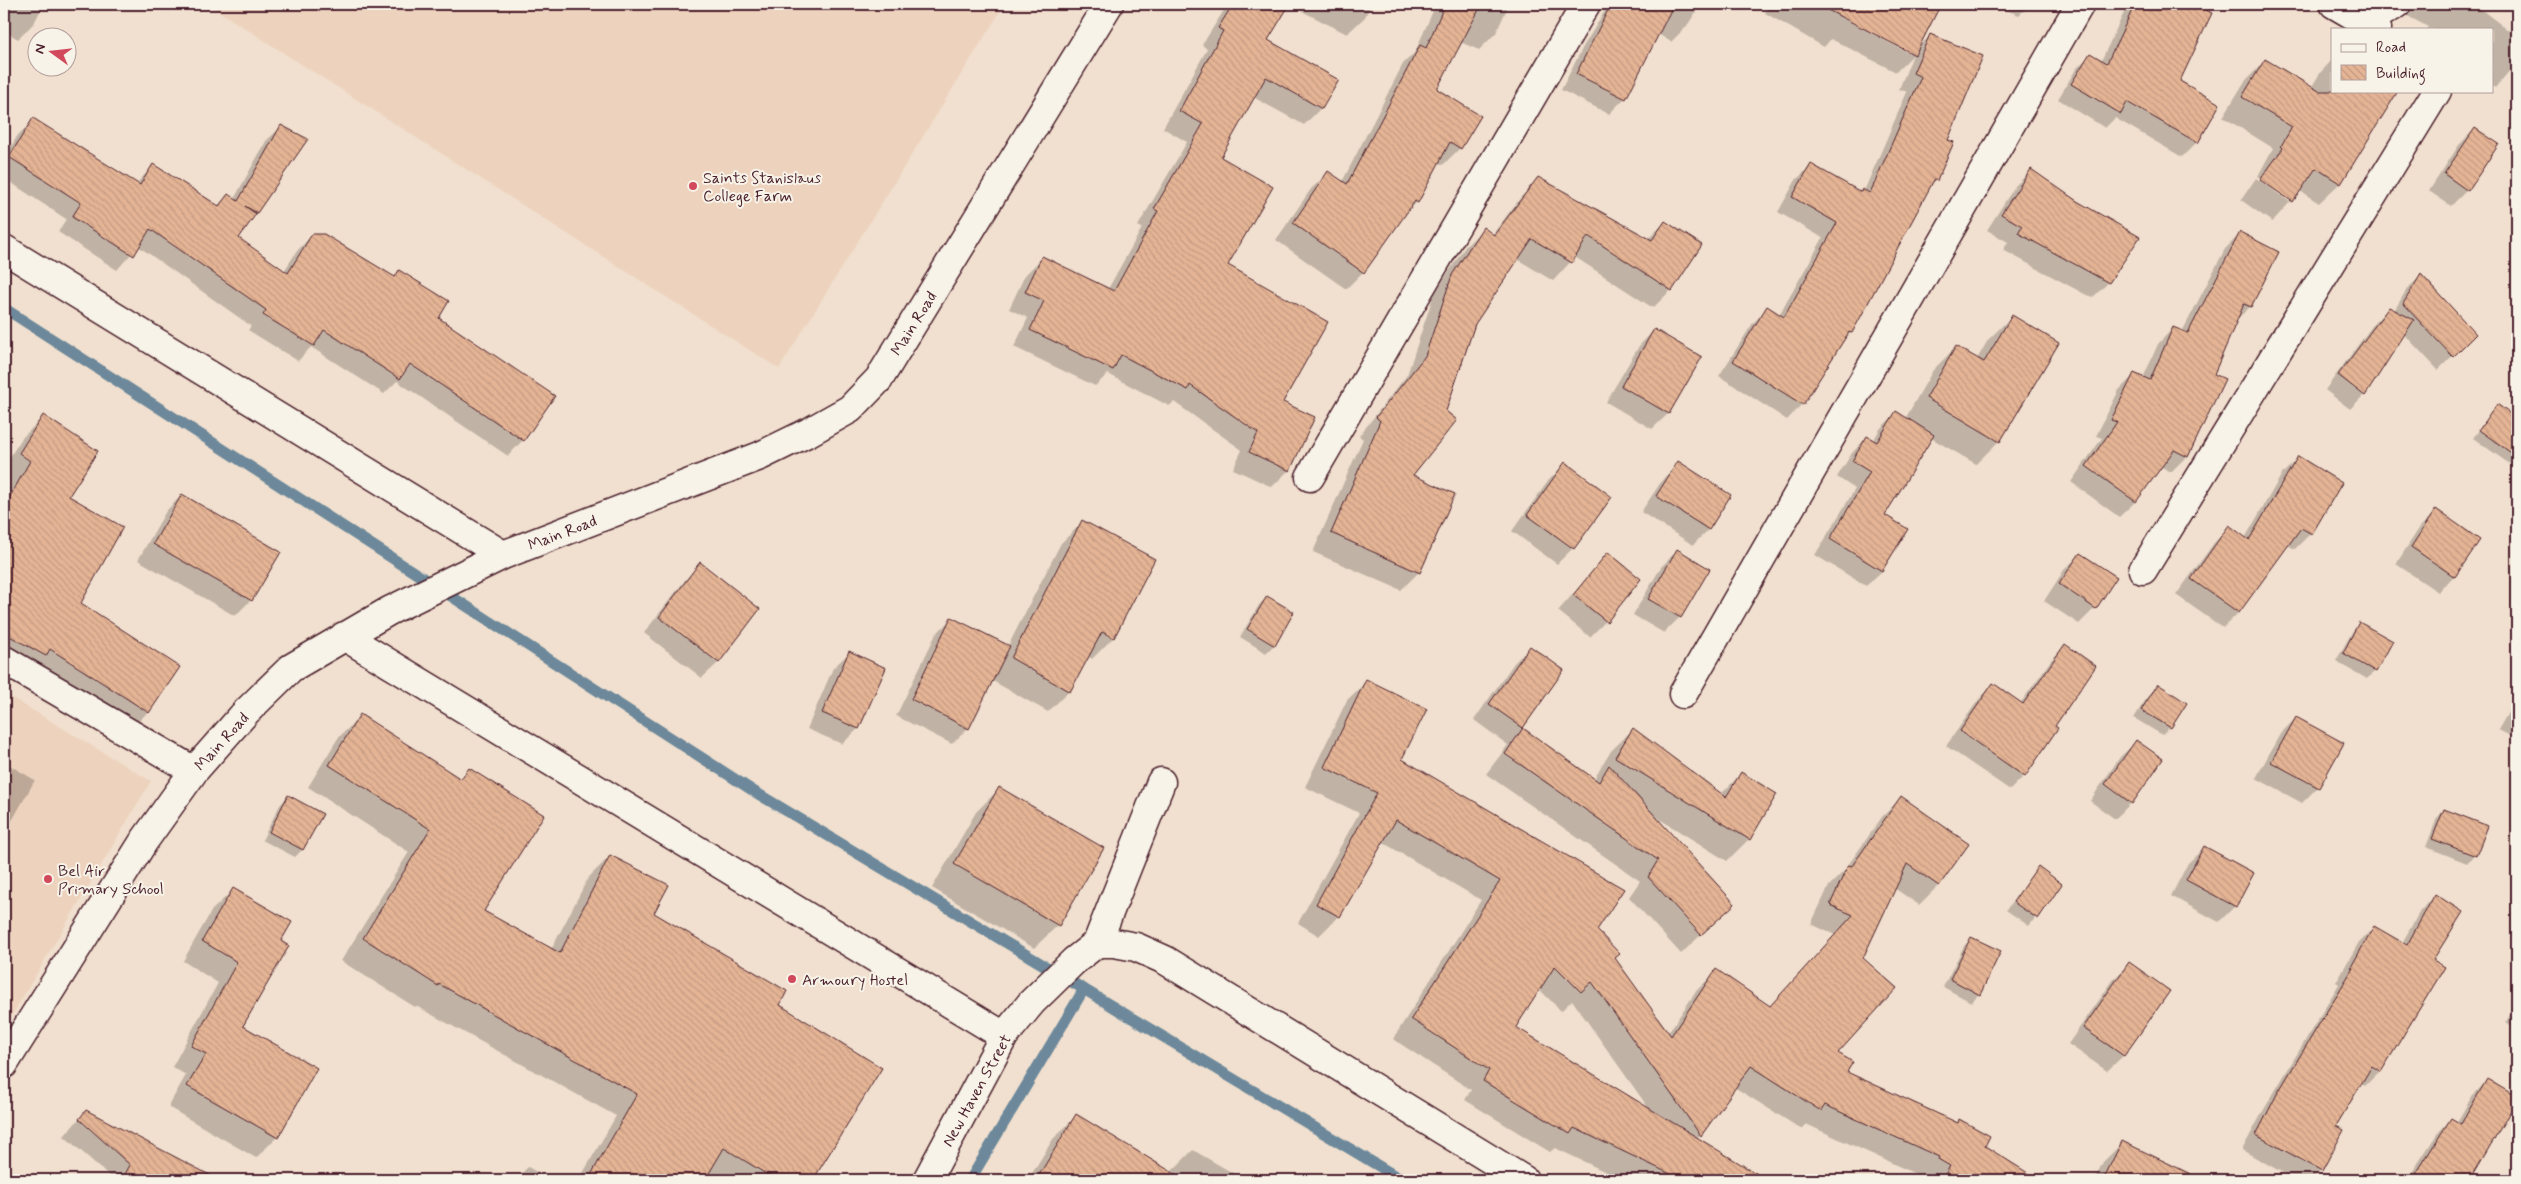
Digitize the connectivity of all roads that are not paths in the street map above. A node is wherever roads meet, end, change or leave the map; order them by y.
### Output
1 (1109, 4) edge
2 (1586, 4) edge
3 (2080, 4) edge
4 (2334, 4) edge
5 (2397, 4) edge
6 (2371, 25) edge
7 (2436, 92) edge
8 (4, 249) edge
9 (1310, 478) dead end
10 (503, 555) junction
11 (2142, 570) dead end
12 (344, 636) junction
13 (4, 660) edge
14 (1683, 694) dead end
15 (194, 771) junction
16 (1161, 782) dead end
17 (1097, 943) junction
18 (1004, 1036) junction
19 (4, 1064) edge
20 (927, 1180) edge
21 (1524, 1180) edge

1 - 10 street, Main Road
2 - 9 street
3 - 14 street
4 - 6 street
5 - 6 street
7 - 11 street
8 - 10 street
10 - 12 street, Main Road
12 - 15 street, Main Road
12 - 18 street
13 - 15 street
15 - 19 street, Main Road
16 - 17 street
17 - 18 street, New Haven Street
17 - 21 street
18 - 20 street, New Haven Street

